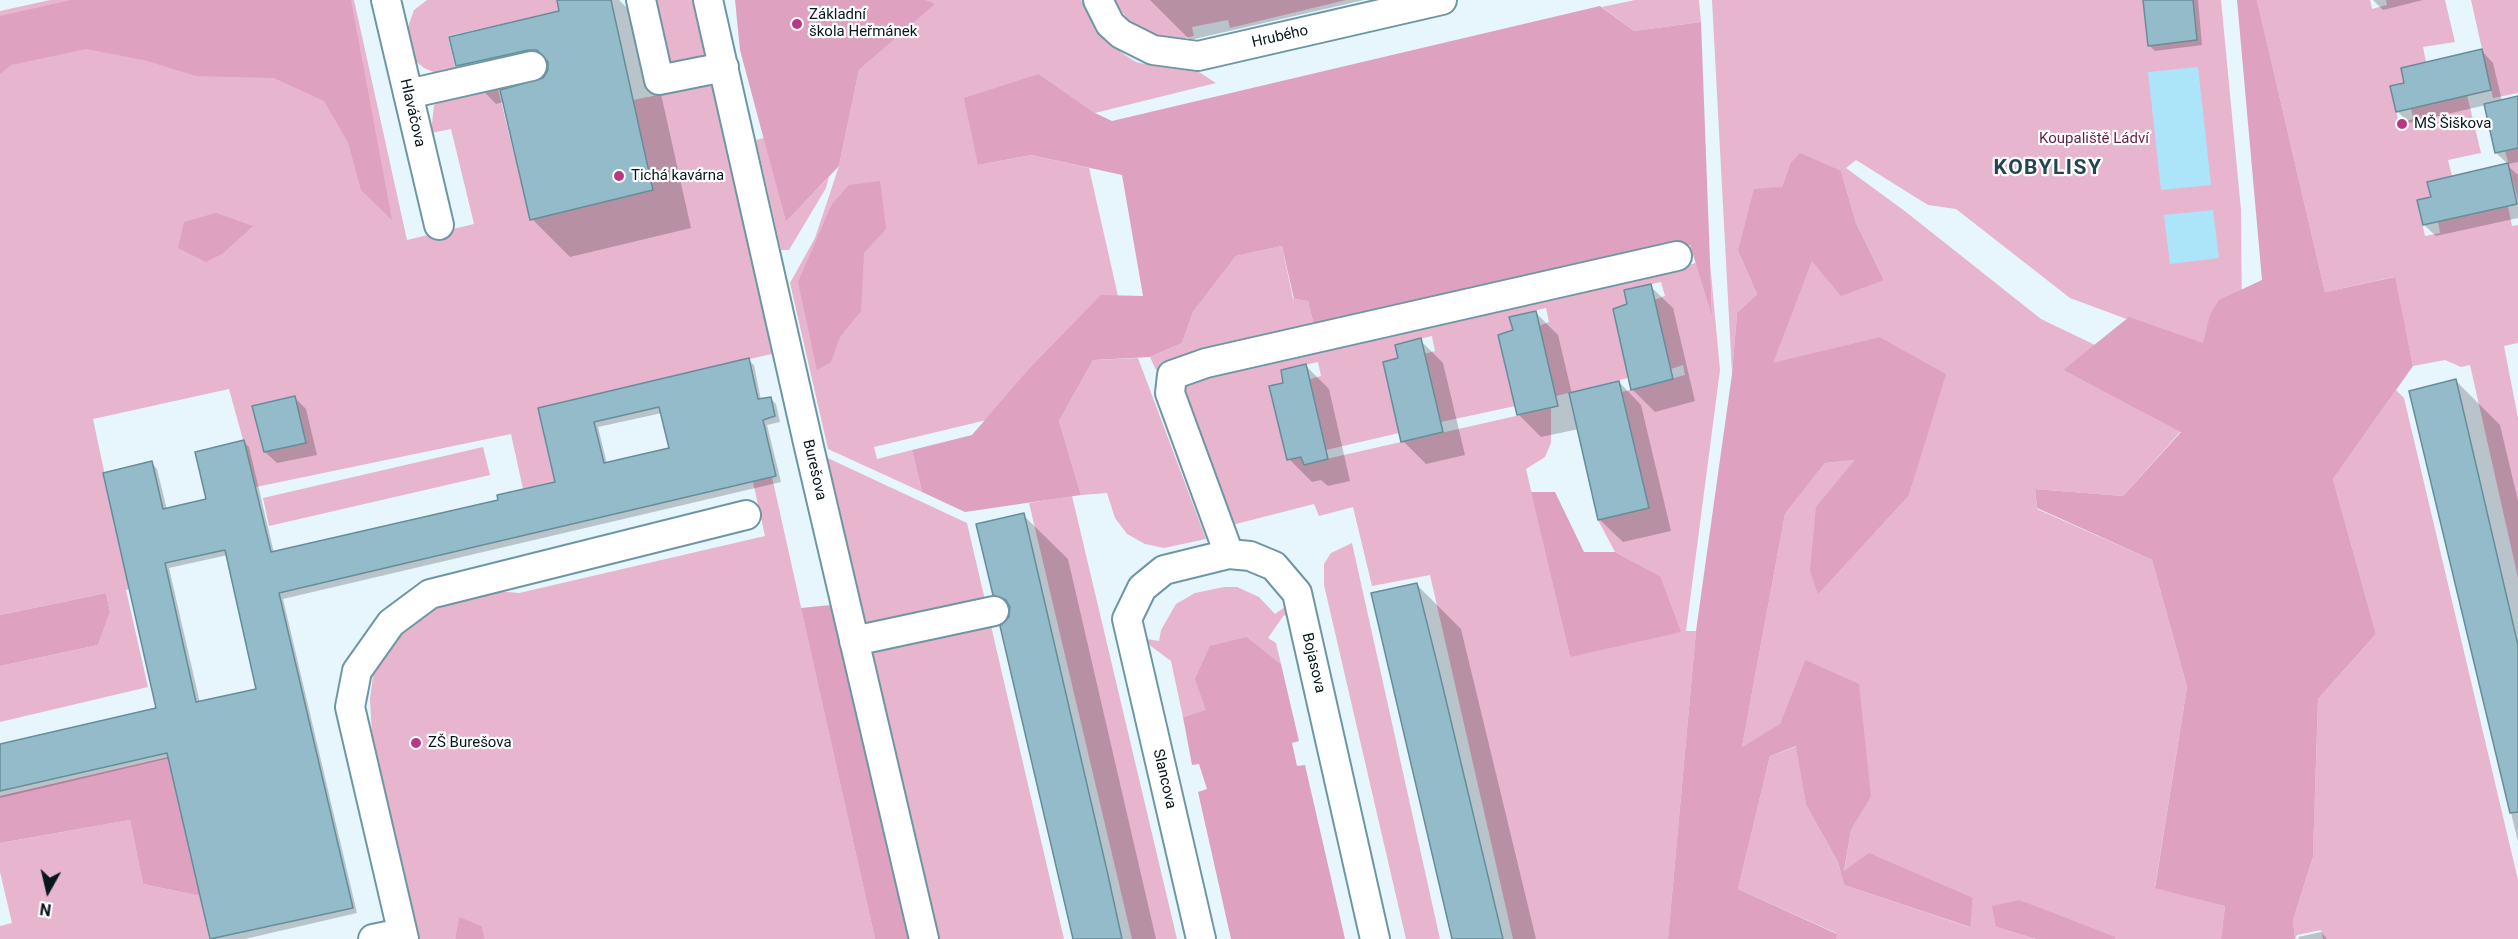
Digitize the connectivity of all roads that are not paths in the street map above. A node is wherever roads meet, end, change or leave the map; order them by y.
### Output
1 (386, 0) edge
2 (641, 0) edge
3 (708, 0) edge
4 (1098, 0) edge
5 (1442, 0) edge
6 (532, 66) dead end
7 (724, 66) junction
8 (408, 94) junction
9 (439, 225) dead end
10 (1677, 255) dead end
11 (746, 515) dead end
12 (1229, 555) junction
13 (994, 610) dead end
14 (1127, 619) joint
15 (854, 641) junction
16 (403, 936) edge
17 (373, 939) edge
18 (924, 939) edge
19 (1201, 939) edge
20 (1375, 939) edge

1 - 8 street, Hlaváčova
2 - 7 street
3 - 7 street, Burešova
4 - 5 street, Hrubého
6 - 8 street
7 - 15 street, Burešova
8 - 9 street, Hlaváčova
10 - 12 street
11 - 16 street
12 - 14 street, Bojasova
12 - 20 street, Bojasova
13 - 15 street
14 - 19 street, Slancova
15 - 18 street, Burešova
16 - 17 street

